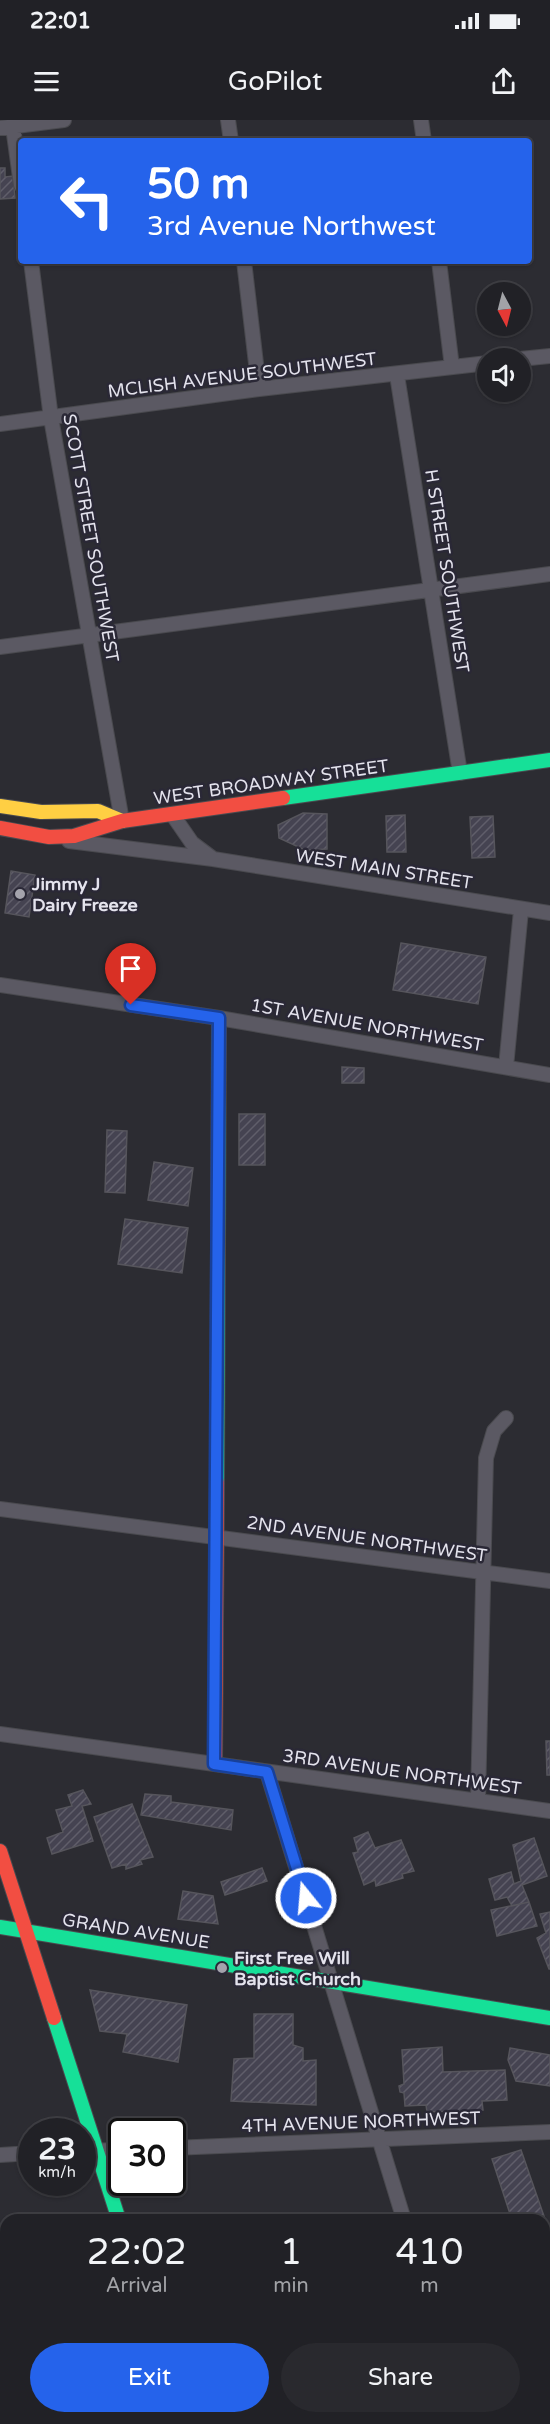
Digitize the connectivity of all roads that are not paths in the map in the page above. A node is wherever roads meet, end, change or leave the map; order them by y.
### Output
1 (64, 120) edge
2 (228, 120) edge
3 (421, 120) edge
4 (7, 127) edge
5 (231, 138) edge
6 (424, 138) edge
7 (18, 173) edge
8 (31, 264) edge
9 (244, 264) edge
10 (439, 264) edge
11 (550, 356) edge
12 (531, 358) edge
13 (477, 365) edge
14 (452, 368) junction
15 (397, 375) junction
16 (259, 389) junction
17 (51, 418) junction
18 (0, 424) edge
19 (550, 574) edge
20 (433, 590) junction
21 (89, 637) junction
22 (0, 647) edge
23 (550, 760) edge
24 (460, 773) junction
25 (0, 806) edge
26 (172, 814) junction
27 (122, 821) junction
28 (0, 828) edge
29 (52, 839) junction
30 (213, 859) junction
31 (521, 910) junction
32 (550, 913) edge
33 (0, 985) edge
34 (219, 1018) junction
35 (506, 1067) junction
36 (550, 1075) edge
37 (506, 1418) dead end
38 (0, 1509) edge
39 (216, 1537) junction
40 (481, 1572) junction
41 (550, 1581) edge
42 (0, 1734) edge
43 (214, 1764) junction
44 (267, 1772) junction
45 (478, 1801) junction
46 (550, 1811) edge
47 (0, 1851) edge
48 (0, 1927) edge
49 (26, 1932) junction
50 (332, 1982) junction
51 (550, 2018) edge
52 (550, 2132) edge
53 (380, 2139) junction
54 (186, 2147) edge
55 (98, 2151) junction
56 (108, 2151) edge
57 (18, 2154) edge
58 (0, 2155) edge
59 (117, 2214) edge
60 (402, 2214) edge

1 - 4 street
2 - 5 street
3 - 6 street
4 - 7 street
8 - 17 street, SCOTT STREET SOUTHWEST
9 - 16 street
10 - 14 street
11 - 12 street
13 - 14 street, MCLISH AVENUE SOUTHWEST
14 - 15 street, MCLISH AVENUE SOUTHWEST
15 - 16 street, MCLISH AVENUE SOUTHWEST
15 - 20 street, H STREET SOUTHWEST
16 - 17 street, MCLISH AVENUE SOUTHWEST
17 - 18 street, MCLISH AVENUE SOUTHWEST
17 - 21 street, SCOTT STREET SOUTHWEST
19 - 20 street
20 - 21 street
20 - 24 street, H STREET SOUTHWEST
21 - 22 street
21 - 27 street, SCOTT STREET SOUTHWEST
23 - 24 street, WEST BROADWAY STREET
24 - 26 street, WEST BROADWAY STREET
25 - 27 street
26 - 27 street, WEST BROADWAY STREET
26 - 30 street
27 - 29 street, WEST BROADWAY STREET
28 - 29 street, WEST BROADWAY STREET
29 - 30 street, WEST MAIN STREET
30 - 31 street, WEST MAIN STREET
31 - 32 street, WEST MAIN STREET
31 - 35 street
33 - 34 street, 1ST AVENUE NORTHWEST
34 - 35 street, 1ST AVENUE NORTHWEST
34 - 39 street
35 - 36 street, 1ST AVENUE NORTHWEST
37 - 40 street
38 - 39 street, 2ND AVENUE NORTHWEST
39 - 40 street, 2ND AVENUE NORTHWEST
39 - 43 street
40 - 41 street, 2ND AVENUE NORTHWEST
40 - 45 street
42 - 43 street, 3RD AVENUE NORTHWEST
43 - 44 street, 3RD AVENUE NORTHWEST
44 - 45 street, 3RD AVENUE NORTHWEST
44 - 50 street
45 - 46 street, 3RD AVENUE NORTHWEST
47 - 49 street
48 - 49 street, GRAND AVENUE
49 - 50 street, GRAND AVENUE
49 - 55 street
50 - 51 street, GRAND AVENUE
50 - 53 street
52 - 53 street, 4TH AVENUE NORTHWEST
53 - 54 street, 4TH AVENUE NORTHWEST
53 - 60 street
55 - 56 street
55 - 59 street
57 - 58 street

